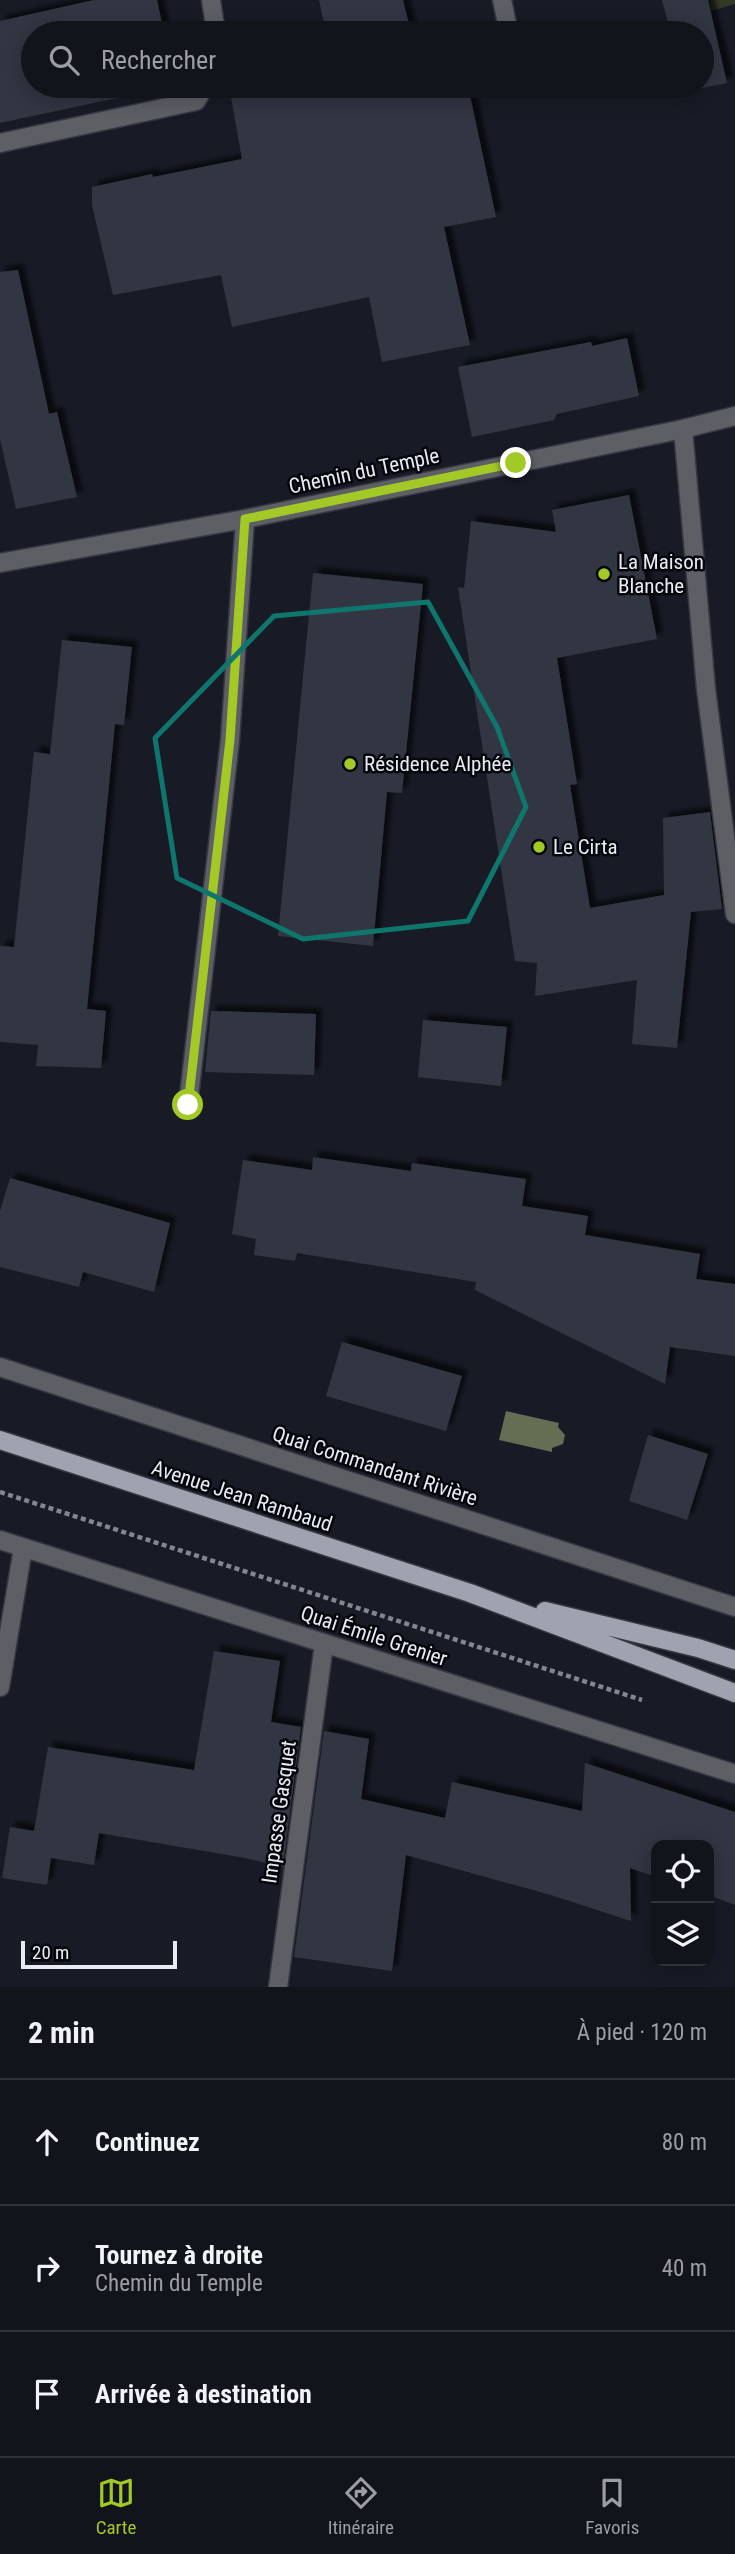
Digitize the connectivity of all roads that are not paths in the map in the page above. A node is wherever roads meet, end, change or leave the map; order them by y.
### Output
1 (211, 0) edge
2 (502, 0) edge
3 (214, 21) edge
4 (506, 21) edge
5 (199, 98) edge
6 (0, 144) edge
7 (735, 416) edge
8 (683, 429) junction
9 (245, 519) junction
10 (0, 563) edge
11 (735, 915) edge
12 (188, 1105) dead end
13 (0, 1367) edge
14 (0, 1440) edge
15 (0, 1540) edge
16 (23, 1548) junction
17 (470, 1593) junction
18 (735, 1607) edge
19 (324, 1644) junction
20 (735, 1660) edge
21 (0, 1687) edge
22 (735, 1693) edge
23 (735, 1774) edge
24 (278, 1987) edge

1 - 3 street
2 - 4 street
5 - 6 street
7 - 8 street, Chemin du Temple
8 - 9 street, Chemin du Temple
8 - 11 street
9 - 10 street, Chemin du Temple
9 - 12 street
13 - 18 street, Quai Commandant Rivière
14 - 17 main road, Avenue Jean Rambaud
15 - 16 street, Quai Émile Grenier
16 - 19 street, Quai Émile Grenier
16 - 21 street
17 - 20 main road, Avenue Jean Rambaud
17 - 22 main road, Avenue Jean Rambaud
19 - 23 street, Quai Émile Grenier
19 - 24 street, Impasse Gasquet

